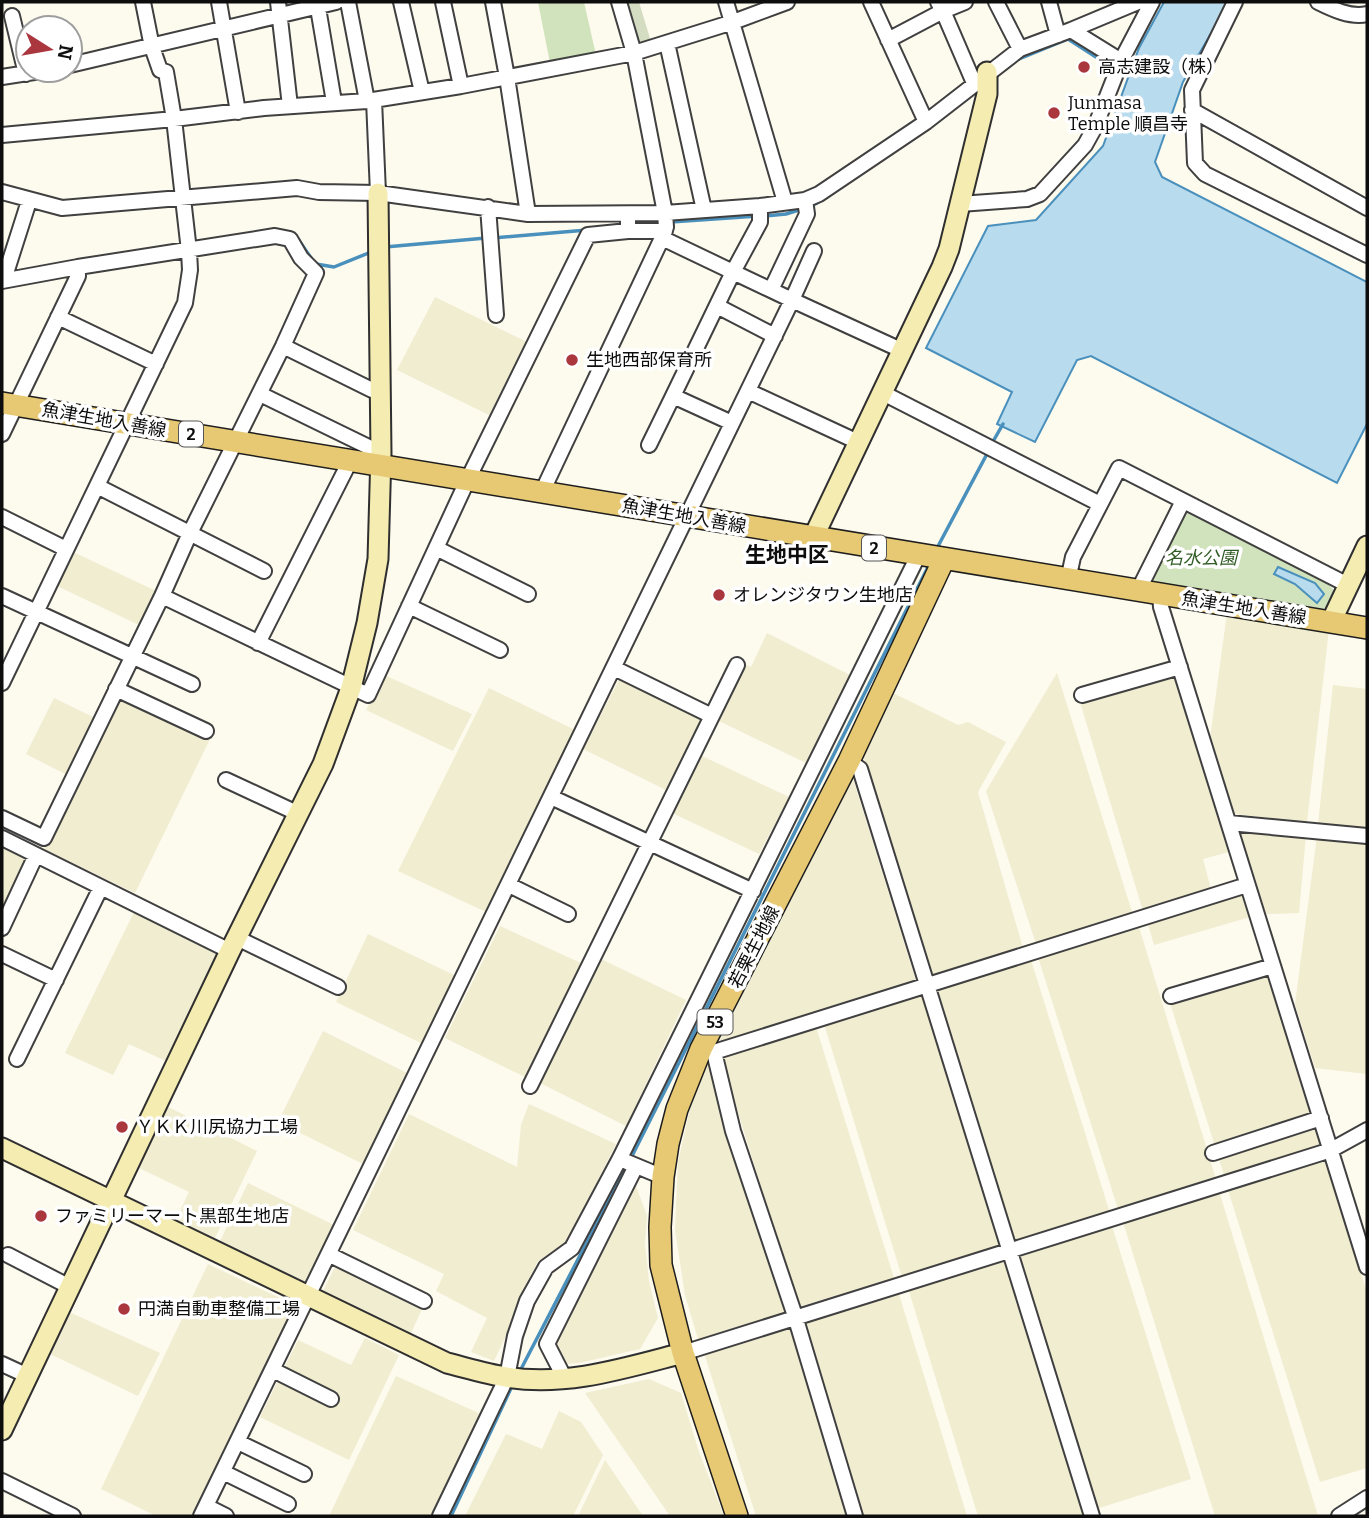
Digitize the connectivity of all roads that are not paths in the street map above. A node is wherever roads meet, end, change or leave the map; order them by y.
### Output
1 (143, 2) edge
2 (219, 2) edge
3 (336, 2) edge
4 (348, 2) edge
5 (401, 2) edge
6 (443, 2) edge
7 (619, 2) edge
8 (726, 2) edge
9 (788, 2) edge
10 (871, 2) edge
11 (965, 2) edge
12 (996, 2) edge
13 (1049, 2) edge
14 (1147, 2) edge
15 (1235, 2) edge
16 (1318, 2) edge
17 (496, 3) edge
18 (317, 4) edge
19 (767, 5) edge
20 (941, 7) edge
21 (279, 9) edge
22 (1367, 14) edge
23 (12, 16) dead end
24 (733, 22) junction
25 (14, 24) edge
26 (224, 29) junction
27 (1064, 32) junction
28 (888, 40) junction
29 (667, 43) junction
30 (152, 47) junction
31 (1020, 48) junction
32 (634, 53) junction
33 (1121, 61) junction
34 (84, 62) edge
35 (508, 77) junction
36 (981, 78) junction
37 (461, 86) junction
38 (422, 92) junction
39 (370, 100) junction
40 (334, 102) junction
41 (290, 106) junction
42 (1192, 110) junction
43 (238, 112) junction
44 (174, 119) junction
45 (926, 122) junction
46 (2, 135) edge
47 (2, 192) edge
48 (377, 193) junction
49 (183, 198) junction
50 (805, 200) junction
51 (29, 201) junction
52 (785, 202) junction
53 (960, 205) junction
54 (760, 206) junction
55 (488, 207) junction
56 (1367, 208) edge
57 (704, 210) junction
58 (666, 213) junction
59 (528, 214) junction
60 (628, 214) junction
61 (628, 231) junction
62 (663, 234) junction
63 (189, 251) junction
64 (814, 251) dead end
65 (1367, 255) edge
66 (78, 267) junction
67 (733, 272) junction
68 (4, 276) edge
69 (771, 290) junction
70 (792, 300) junction
71 (717, 306) junction
72 (496, 315) dead end
73 (58, 317) junction
74 (775, 335) junction
75 (283, 346) junction
76 (901, 350) junction
77 (156, 364) junction
78 (380, 389) junction
79 (748, 391) junction
80 (881, 392) junction
81 (260, 394) junction
82 (673, 396) junction
83 (9, 404) edge
84 (127, 423) junction
85 (732, 423) junction
86 (2, 434) edge
87 (236, 442) junction
88 (858, 442) junction
89 (649, 445) dead end
90 (381, 460) junction
91 (349, 461) junction
92 (468, 479) junction
93 (97, 486) junction
94 (543, 490) junction
95 (1183, 501) junction
96 (1100, 504) junction
97 (687, 516) junction
98 (2, 517) edge
99 (190, 533) junction
100 (813, 538) junction
101 (436, 548) junction
102 (66, 549) junction
103 (1366, 551) edge
104 (918, 556) junction
105 (944, 559) junction
106 (264, 571) dead end
107 (1068, 580) junction
108 (1348, 585) junction
109 (1138, 591) junction
110 (528, 594) dead end
111 (1160, 594) junction
112 (2, 596) edge
113 (162, 596) junction
114 (409, 606) junction
115 (36, 612) junction
116 (1331, 622) junction
117 (1367, 628) edge
118 (258, 643) junction
119 (500, 650) dead end
120 (132, 657) junction
121 (737, 665) dead end
122 (1180, 667) junction
123 (614, 668) junction
124 (4, 673) edge
125 (192, 684) dead end
126 (351, 688) junction
127 (116, 689) junction
128 (1082, 695) dead end
129 (712, 716) junction
130 (206, 731) dead end
131 (849, 761) junction
132 (226, 780) dead end
133 (551, 797) junction
134 (299, 814) junction
135 (2, 818) edge
136 (1229, 822) junction
137 (1367, 836) edge
138 (2, 838) edge
139 (650, 842) junction
140 (36, 855) junction
141 (509, 885) junction
142 (1247, 885) junction
143 (100, 887) junction
144 (752, 891) junction
145 (568, 914) dead end
146 (2, 928) edge
147 (233, 944) junction
148 (2, 954) edge
149 (1273, 966) junction
150 (56, 979) junction
151 (927, 986) junction
152 (338, 987) dead end
153 (1171, 996) dead end
154 (708, 1051) junction
155 (17, 1059) dead end
156 (530, 1086) dead end
157 (1321, 1118) junction
158 (1367, 1130) edge
159 (2, 1148) edge
160 (1331, 1150) junction
161 (1213, 1153) dead end
162 (620, 1158) junction
163 (636, 1166) junction
164 (663, 1177) junction
165 (111, 1202) junction
166 (1010, 1252) junction
167 (8, 1255) dead end
168 (330, 1255) junction
169 (1367, 1267) edge
170 (70, 1287) junction
171 (309, 1297) junction
172 (424, 1301) dead end
173 (796, 1316) junction
174 (683, 1353) junction
175 (2, 1364) edge
176 (273, 1370) junction
177 (28, 1376) junction
178 (507, 1377) junction
179 (565, 1378) junction
180 (331, 1399) dead end
181 (2, 1430) edge
182 (238, 1442) junction
183 (223, 1472) junction
184 (304, 1474) dead end
185 (2, 1481) edge
186 (1367, 1498) edge
187 (288, 1504) dead end
188 (204, 1511) edge
189 (73, 1516) edge
190 (226, 1516) edge
191 (440, 1516) edge
192 (737, 1516) edge
193 (855, 1516) edge
194 (1091, 1516) edge
195 (1339, 1516) edge

1 - 30 street
2 - 26 street
3 - 18 street
4 - 39 street
5 - 38 street
6 - 37 street
7 - 32 street
8 - 24 street
9 - 19 street
10 - 28 street
11 - 20 street
12 - 31 street
13 - 27 street
14 - 27 street
14 - 33 street
15 - 42 street
16 - 22 street
17 - 35 street
18 - 21 street
18 - 40 street
19 - 24 street
20 - 28 street
20 - 36 street
21 - 26 street
21 - 41 street
23 - 25 street
24 - 29 street
24 - 52 street
26 - 30 street
26 - 43 street
27 - 31 street
27 - 33 street
28 - 45 street
29 - 32 street
29 - 57 street
30 - 34 street
30 - 44 street
31 - 36 street
32 - 35 street
32 - 58 street
33 - 53 street
35 - 37 street
35 - 59 street
36 - 45 street
36 - 53 street
37 - 38 street
38 - 39 street
39 - 40 street
39 - 48 street
40 - 41 street
41 - 43 street
42 - 56 street
42 - 65 street
43 - 44 street
44 - 46 street
44 - 49 street
45 - 50 street
47 - 51 street
48 - 49 street
48 - 55 street
48 - 78 street
49 - 51 street
49 - 63 street
50 - 52 street
50 - 69 street
51 - 68 street
52 - 54 street
53 - 76 street
54 - 57 street
54 - 67 street
55 - 59 street
55 - 72 street
57 - 58 street
58 - 60 street
58 - 62 street
59 - 60 street
60 - 61 street
61 - 62 street
61 - 92 street
62 - 67 street
62 - 94 street
63 - 66 street
63 - 75 street
63 - 77 street
64 - 70 street
66 - 68 street
66 - 73 street
67 - 69 street
67 - 71 street
69 - 70 street
70 - 74 street
70 - 76 street
71 - 74 street
71 - 82 street
73 - 77 street
73 - 83 street
74 - 79 street
75 - 78 street
75 - 81 street
76 - 80 street
77 - 84 street
78 - 90 street
79 - 85 street
79 - 88 street
80 - 88 street
80 - 96 street
81 - 87 street
81 - 90 street
82 - 85 street
82 - 89 street
83 - 84 main road, 魚津生地入善線 / 2
83 - 86 street
84 - 87 main road, 魚津生地入善線 / 2
84 - 93 street
85 - 97 street
87 - 91 main road, 魚津生地入善線 / 2
87 - 99 street
88 - 100 street
90 - 91 main road, 魚津生地入善線 / 2
90 - 92 main road, 魚津生地入善線 / 2
90 - 126 street
91 - 118 street
92 - 94 main road, 魚津生地入善線 / 2
92 - 101 street
93 - 99 street
93 - 102 street
94 - 97 main road, 魚津生地入善線 / 2
95 - 96 street
95 - 108 street
95 - 109 street
96 - 107 street
97 - 100 main road, 魚津生地入善線 / 2
97 - 123 street
98 - 102 street
99 - 106 street
99 - 113 street
100 - 104 main road, 魚津生地入善線 / 2
101 - 110 street
101 - 114 street
102 - 115 street
103 - 108 street
104 - 105 main road, 魚津生地入善線 / 2
104 - 144 street
105 - 107 main road, 魚津生地入善線 / 2
105 - 131 main road, 若栗生地線 / 53
107 - 109 main road, 魚津生地入善線 / 2
108 - 116 street
109 - 111 main road, 魚津生地入善線 / 2
111 - 116 main road, 魚津生地入善線 / 2
111 - 122 street
112 - 115 street
113 - 118 street
113 - 120 street
114 - 119 street
114 - 126 street
115 - 120 street
115 - 124 street
116 - 117 main road, 魚津生地入善線 / 2
118 - 126 street
120 - 125 street
120 - 127 street
121 - 129 street
122 - 128 street
122 - 136 street
123 - 129 street
123 - 133 street
126 - 134 street
127 - 130 street
127 - 135 street
129 - 139 street
131 - 151 street
131 - 154 main road, 若栗生地線 / 53
132 - 134 street
133 - 139 street
133 - 141 street
134 - 147 street
136 - 137 street
136 - 142 street
138 - 140 street
139 - 144 street
139 - 156 street
140 - 143 street
140 - 146 street
141 - 145 street
141 - 168 street
142 - 149 street
142 - 151 street
143 - 147 street
143 - 150 street
144 - 162 street
147 - 152 street
147 - 165 street
148 - 150 street
149 - 153 street
149 - 157 street
150 - 155 street
151 - 154 street
151 - 166 street
154 - 164 main road, 若栗生地線 / 53
154 - 173 street
157 - 160 street
157 - 161 street
158 - 160 street
159 - 165 street
160 - 166 street
160 - 169 street
162 - 163 street
162 - 178 street
163 - 164 street
163 - 179 street
164 - 174 main road, 若栗生地線 / 53
165 - 170 street
165 - 171 street
166 - 173 street
166 - 194 street
167 - 170 street
168 - 171 street
168 - 172 street
170 - 177 street
171 - 176 street
171 - 178 street
173 - 174 street
173 - 193 street
174 - 179 street
174 - 192 main road, 若栗生地線 / 53
175 - 177 street
176 - 180 street
176 - 182 street
177 - 181 street
178 - 179 street
178 - 191 street
182 - 183 street
182 - 184 street
183 - 187 street
183 - 188 street
185 - 189 street
186 - 195 street
188 - 190 street

